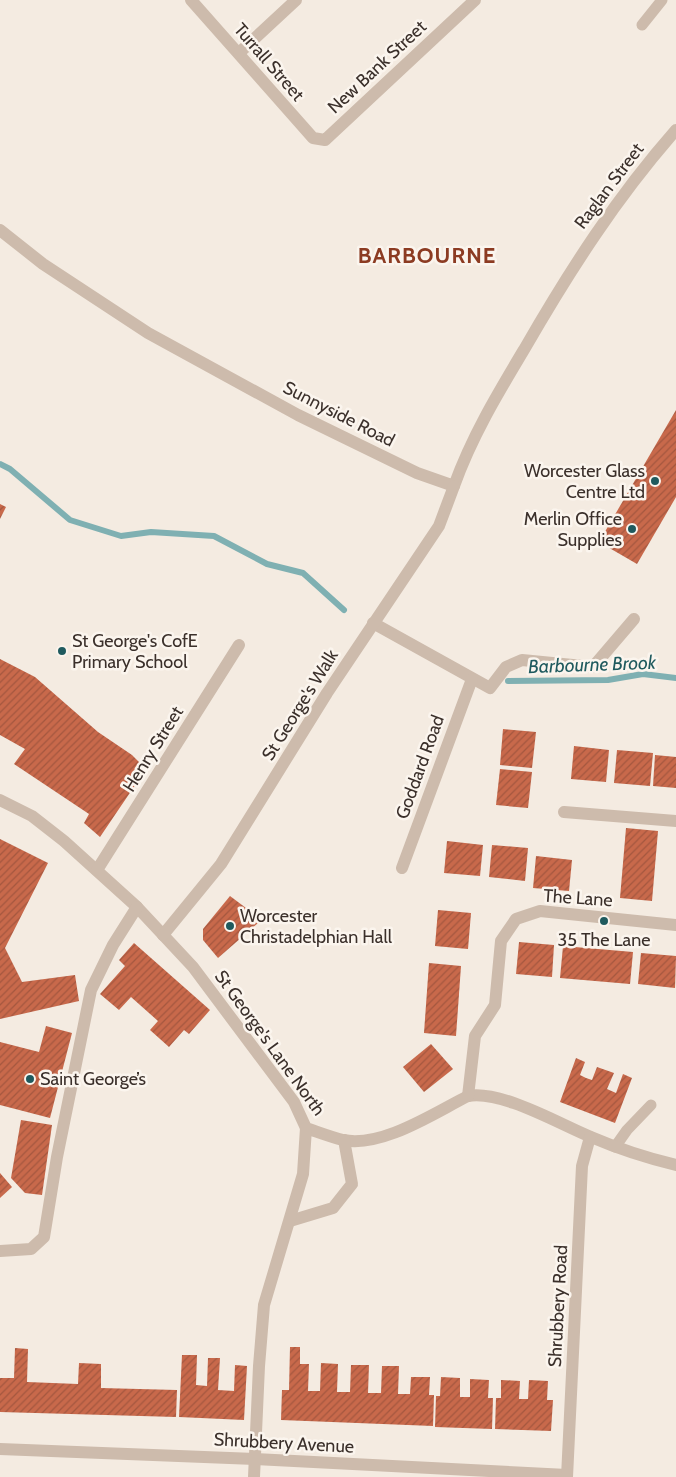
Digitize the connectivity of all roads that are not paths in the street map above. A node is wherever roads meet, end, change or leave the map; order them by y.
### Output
1 (190, 0) edge
2 (296, 0) edge
3 (475, 0) edge
4 (662, 0) edge
5 (642, 26) dead end
6 (239, 53) junction
7 (676, 130) edge
8 (325, 140) joint
9 (0, 230) edge
10 (454, 486) junction
11 (634, 619) dead end
12 (373, 623) junction
13 (239, 646) dead end
14 (472, 679) junction
15 (0, 800) edge
16 (564, 812) dead end
17 (676, 821) edge
18 (402, 868) dead end
19 (97, 870) junction
20 (138, 907) junction
21 (676, 925) edge
22 (163, 935) junction
23 (468, 1096) junction
24 (651, 1105) dead end
25 (306, 1128) junction
26 (590, 1137) junction
27 (344, 1140) junction
28 (615, 1147) junction
29 (676, 1165) edge
30 (290, 1221) junction
31 (0, 1250) edge
32 (0, 1449) edge
33 (255, 1459) junction
34 (567, 1476) edge
35 (254, 1477) edge

1 - 6 street, Turrall Street
2 - 6 street
3 - 8 street, New Bank Street
4 - 5 lane
6 - 8 street, Turrall Street
7 - 10 street, Raglan Street
9 - 10 street, Sunnyside Road
10 - 12 street, St George's Walk
11 - 14 street
12 - 14 street
12 - 22 street, St George's Walk
13 - 19 street, Henry Street
14 - 18 street, Goddard Road
15 - 19 street, St George's Lane North
16 - 17 street
19 - 20 street, St George's Lane North
20 - 22 street, St George's Lane North
20 - 31 street
21 - 23 street, The Lane
22 - 25 street, St George's Lane North
23 - 26 street, St George's Lane North
23 - 27 street, St George's Lane North
24 - 28 lane
25 - 27 street, St George's Lane North
25 - 30 street
26 - 28 street, St George's Lane North
26 - 34 street, Shrubbery Road
27 - 30 street
28 - 29 street, St George's Lane North
30 - 33 street
32 - 33 street, Shrubbery Avenue
33 - 34 street, Shrubbery Avenue
33 - 35 street

